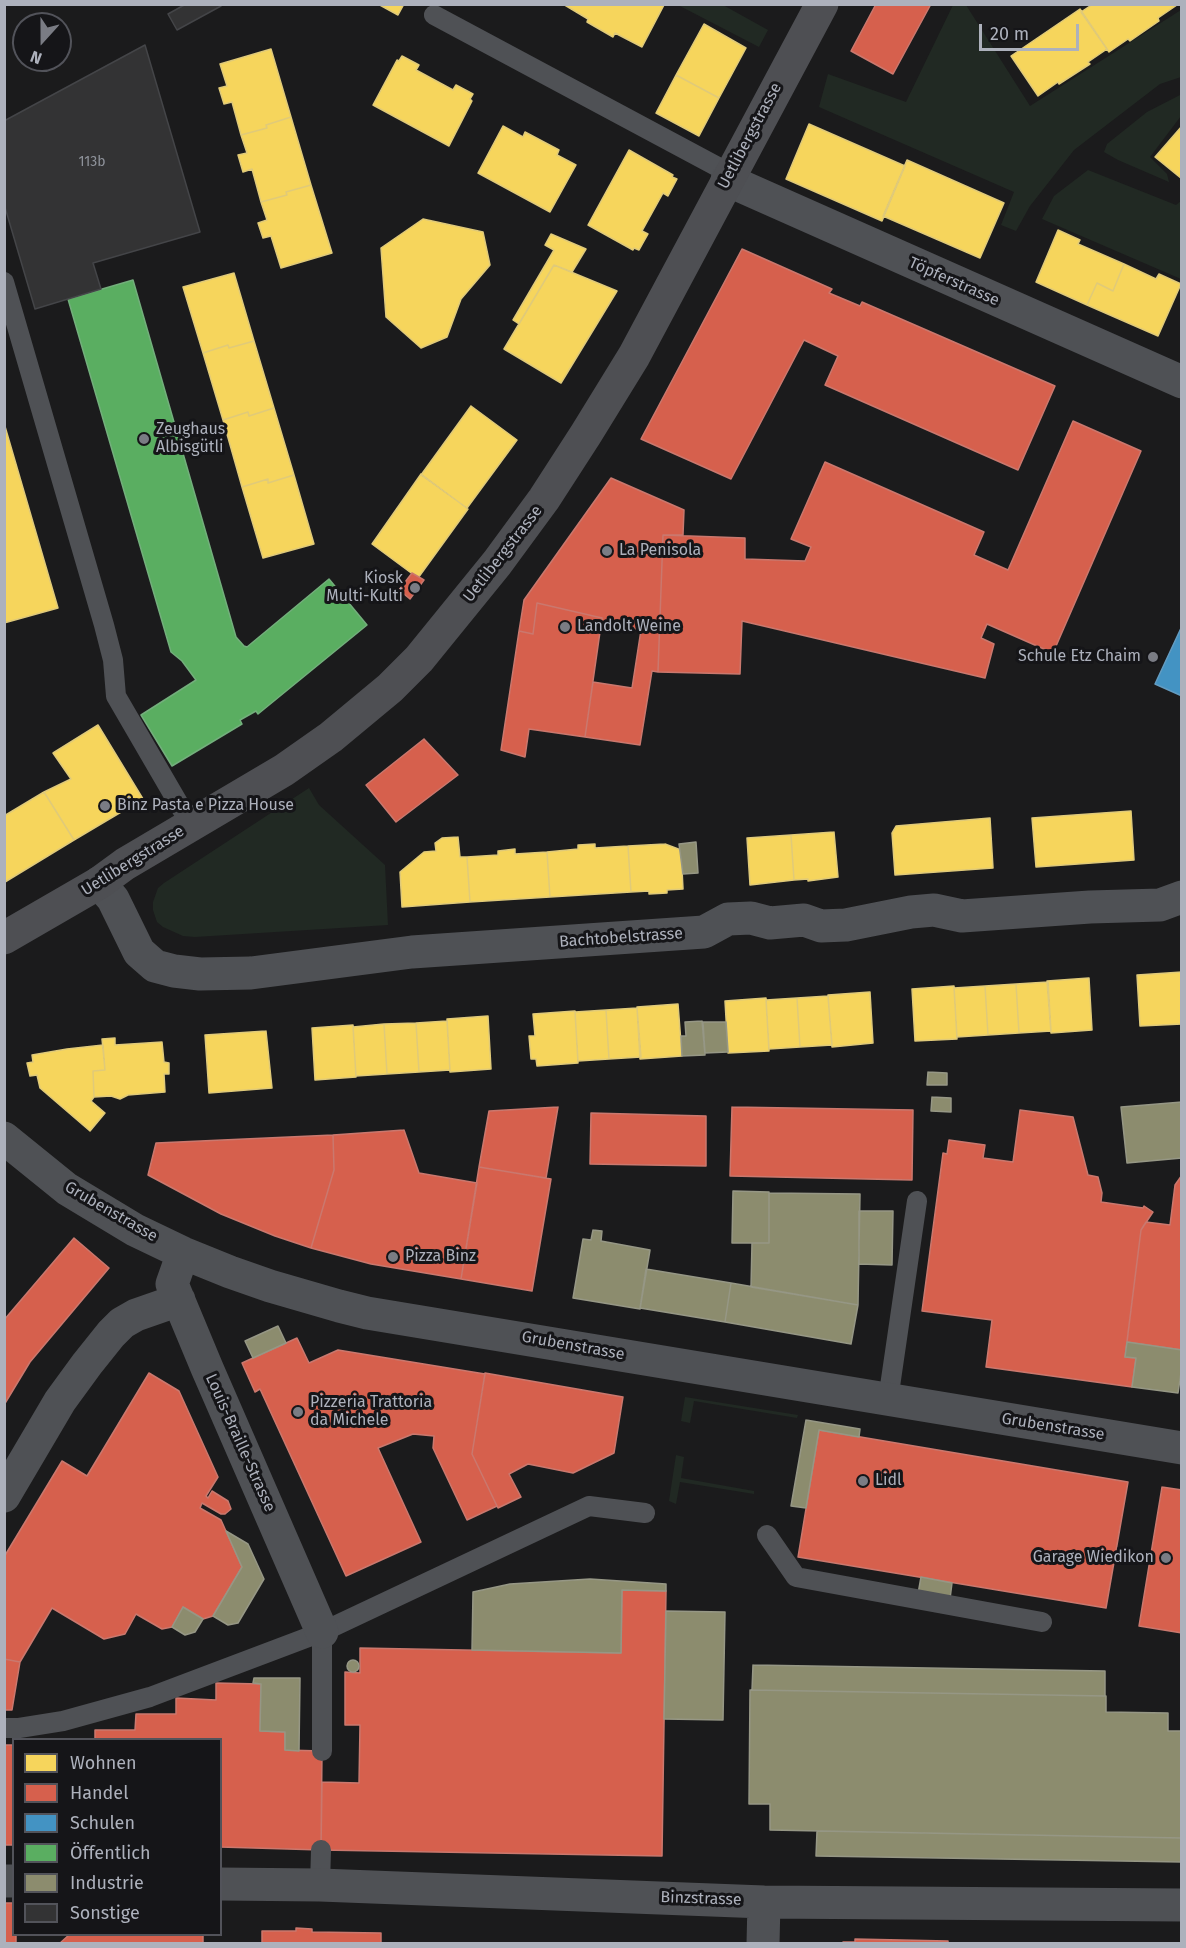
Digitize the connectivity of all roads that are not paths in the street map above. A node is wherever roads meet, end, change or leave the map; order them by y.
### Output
1 (822, 4) edge
2 (434, 15) dead end
3 (729, 177) junction
4 (4, 282) edge
5 (1182, 382) edge
6 (191, 825) junction
7 (99, 883) junction
8 (1182, 897) edge
9 (4, 939) edge
10 (4, 1138) edge
11 (916, 1201) dead end
12 (183, 1253) junction
13 (179, 1300) junction
14 (888, 1400) junction
15 (1182, 1448) edge
16 (4, 1496) edge
17 (645, 1513) dead end
18 (767, 1535) dead end
19 (1041, 1622) dead end
20 (322, 1632) junction
21 (4, 1728) edge
22 (322, 1751) dead end
23 (321, 1851) dead end
24 (222, 1884) edge
25 (320, 1885) junction
26 (764, 1902) junction
27 (1182, 1905) edge
28 (763, 1944) edge

1 - 3 main road, Uetlibergstrasse
2 - 3 lane
3 - 5 street, Töpferstrasse
3 - 6 main road, Uetlibergstrasse
4 - 6 lane
6 - 7 main road, Uetlibergstrasse
7 - 8 street, Bachtobelstrasse
7 - 9 main road, Uetlibergstrasse
10 - 12 street, Grubenstrasse
11 - 14 lane
12 - 13 street, Louis-Braille-Strasse
12 - 14 street, Grubenstrasse
13 - 16 street
13 - 20 street, Louis-Braille-Strasse
14 - 15 street, Grubenstrasse
17 - 20 lane
18 - 19 lane
20 - 21 lane
20 - 22 lane
23 - 25 lane
24 - 25 street, Binzstrasse
25 - 26 street, Binzstrasse
26 - 27 street, Binzstrasse
26 - 28 street

